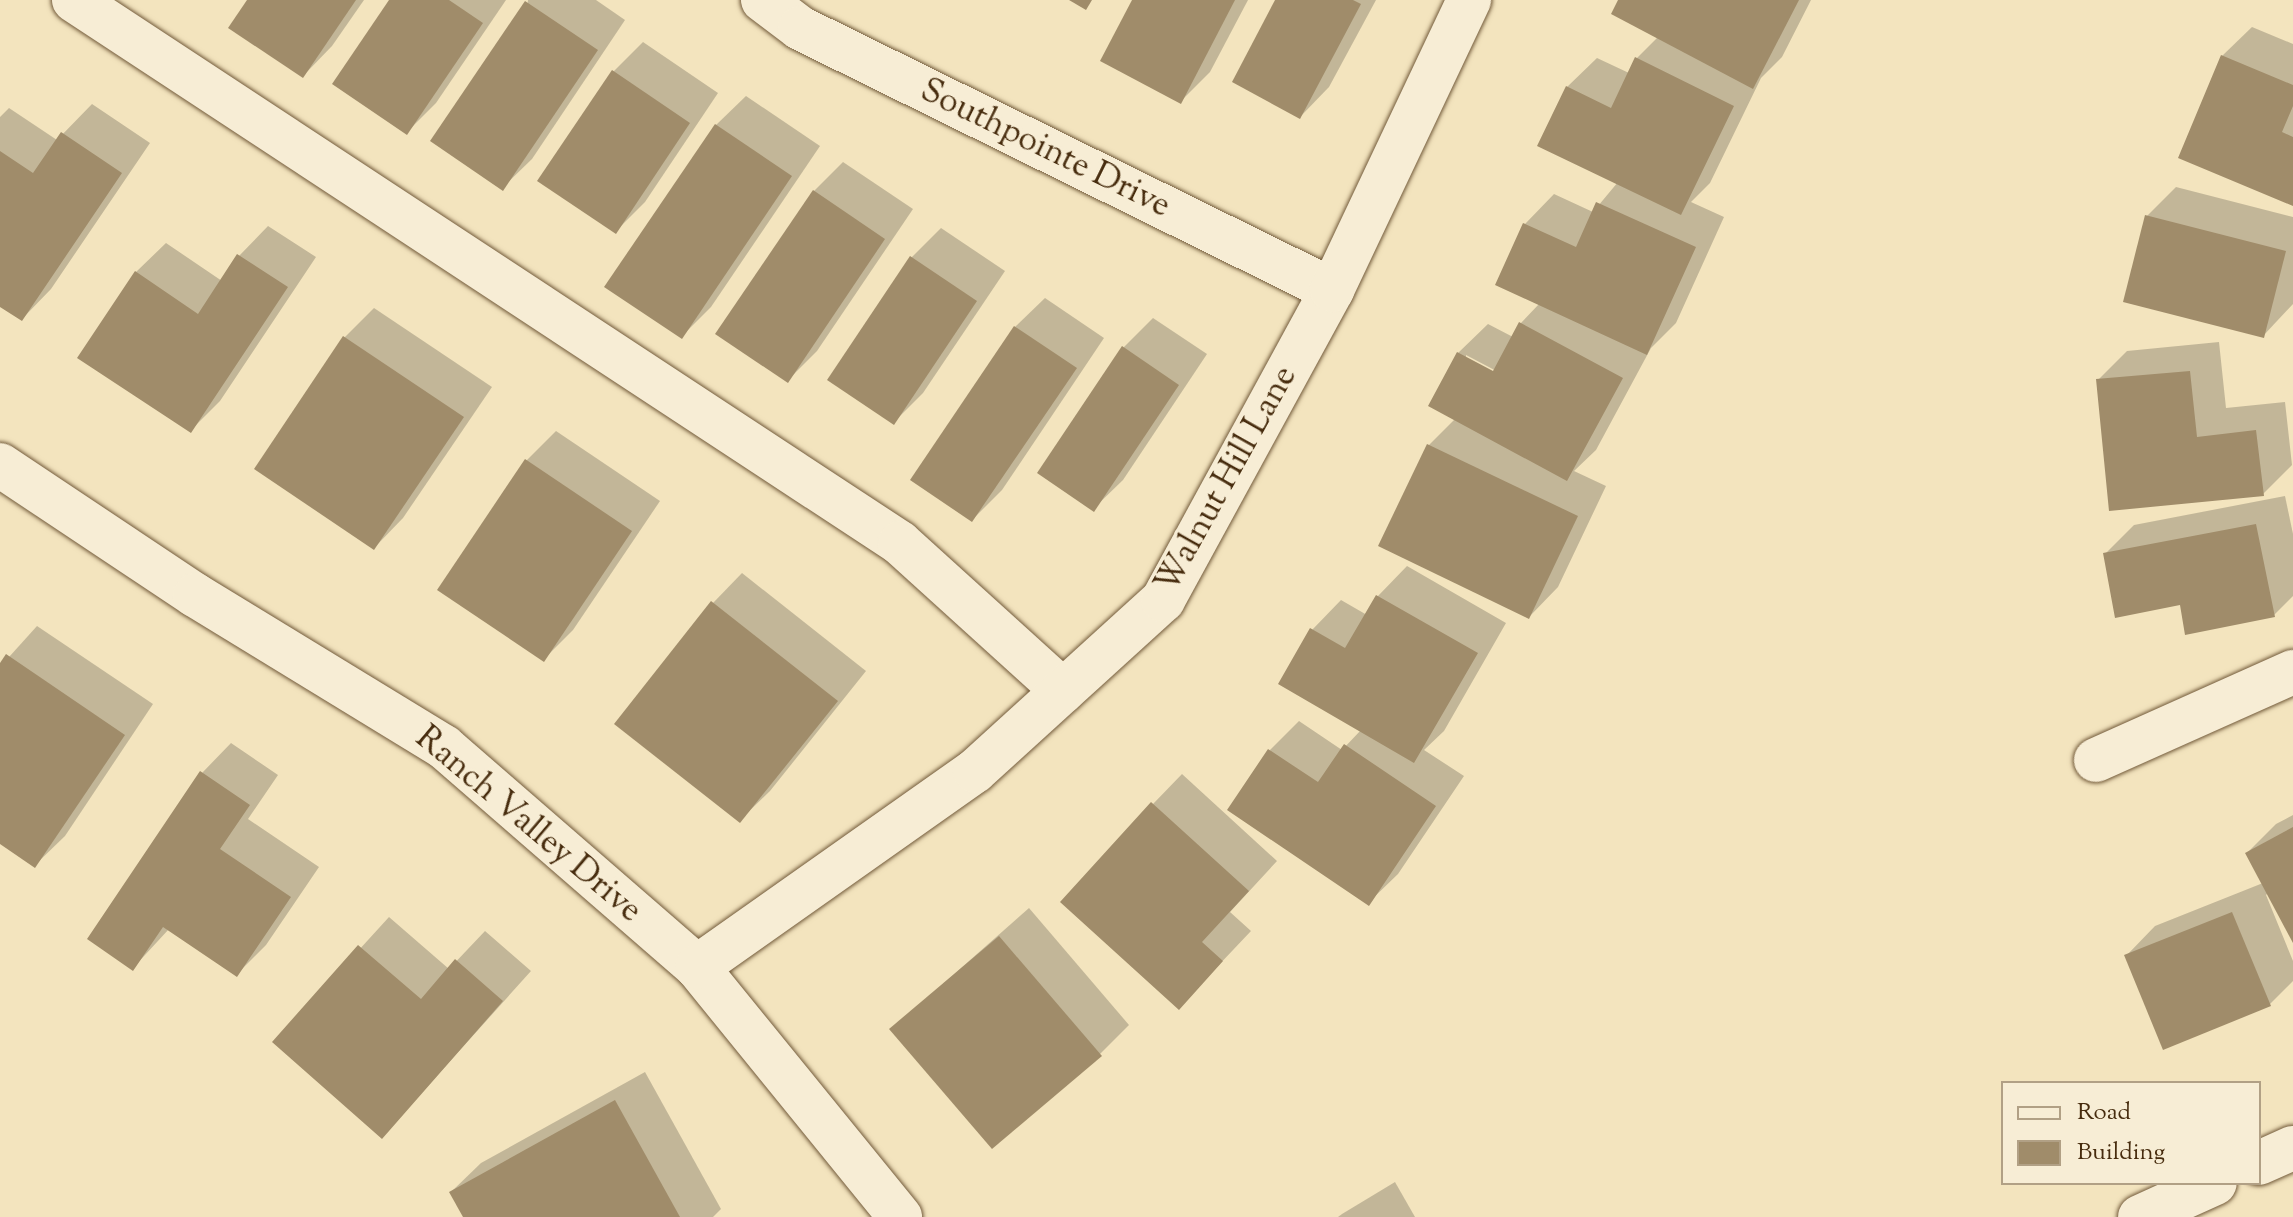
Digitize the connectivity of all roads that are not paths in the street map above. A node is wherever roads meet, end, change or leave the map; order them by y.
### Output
1 (74, 0) edge
2 (763, 0) edge
3 (1469, 0) edge
4 (1332, 290) junction
5 (0, 465) edge
6 (2293, 672) edge
7 (1063, 691) junction
8 (2096, 760) dead end
9 (697, 967) junction
10 (2293, 1148) edge
11 (2261, 1162) edge
12 (2211, 1185) edge
13 (900, 1217) edge
14 (2140, 1217) edge

1 - 7 street
2 - 4 street, Southpointe Drive
3 - 4 street, Walnut Hill Lane
4 - 7 street, Walnut Hill Lane
5 - 9 street, Ranch Valley Drive
6 - 8 street
7 - 9 street, Walnut Hill Lane
9 - 13 street, Ranch Valley Drive
10 - 11 street
12 - 14 street

